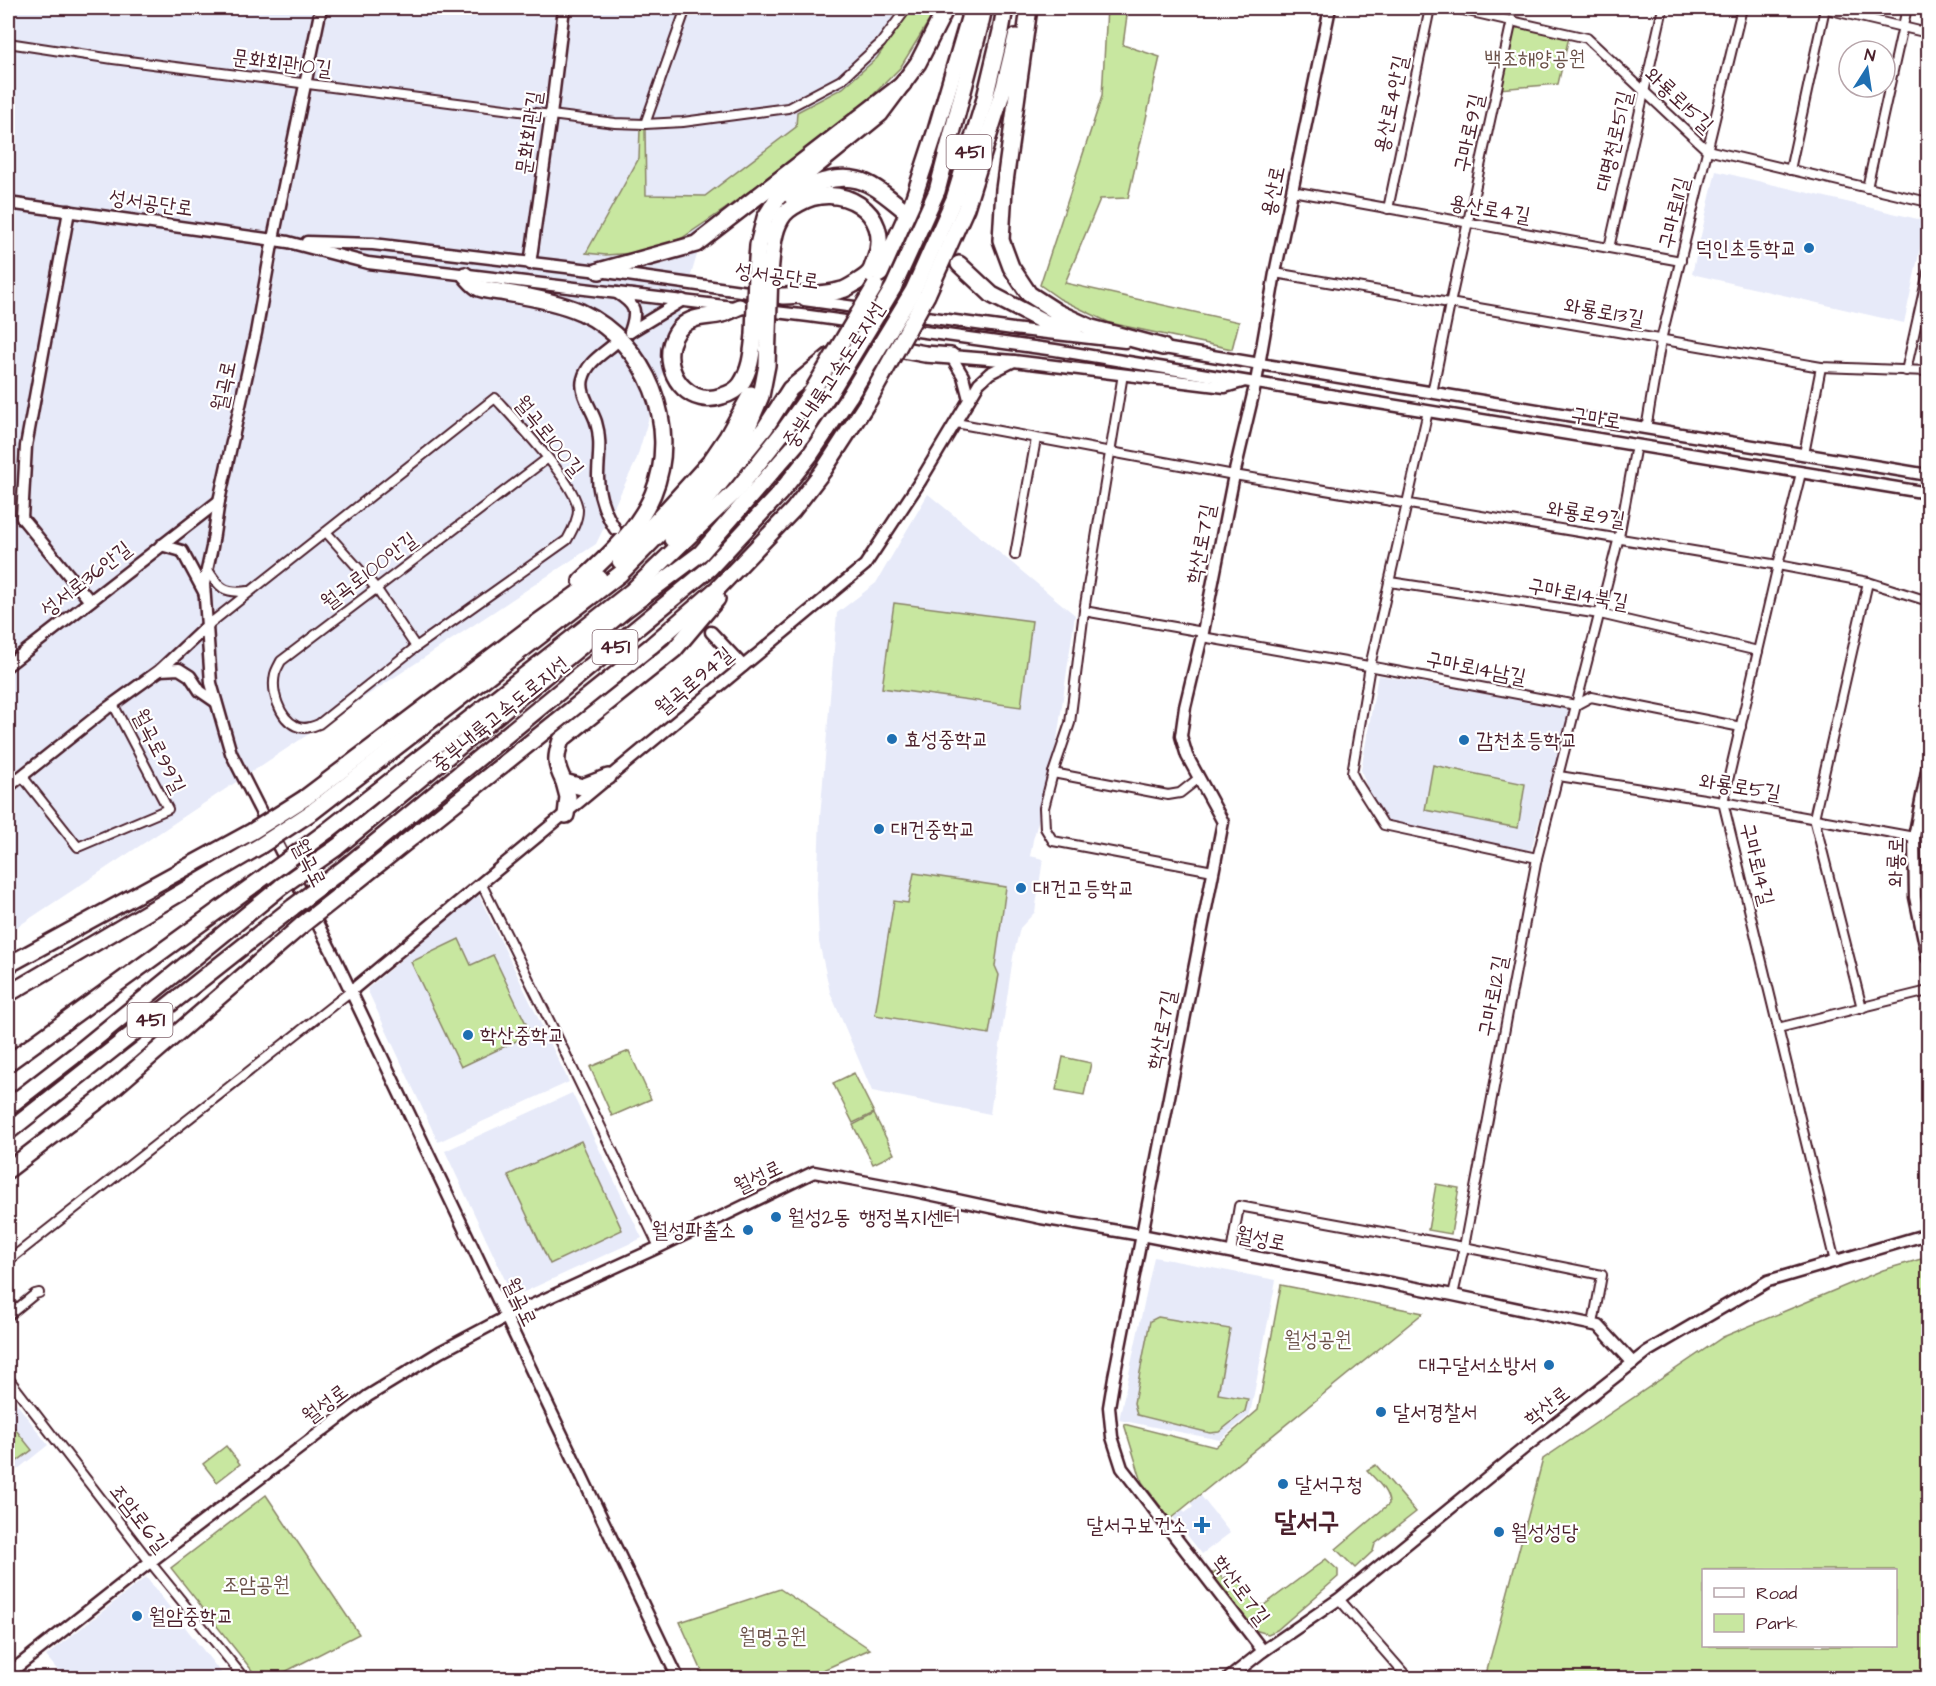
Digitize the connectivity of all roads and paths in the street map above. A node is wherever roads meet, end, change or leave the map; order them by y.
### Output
1 (321, 8) edge
2 (564, 8) edge
3 (686, 8) edge
4 (908, 8) edge
5 (946, 8) edge
6 (972, 8) edge
7 (984, 8) edge
8 (1005, 8) edge
9 (1024, 8) edge
10 (1029, 8) edge
11 (1330, 8) edge
12 (1430, 8) edge
13 (1454, 8) edge
14 (1663, 8) edge
15 (1742, 8) edge
16 (1824, 8) edge
17 (1907, 8) edge
18 (1512, 20) junction
19 (1902, 27) junction
20 (1929, 33) edge
21 (8, 43) edge
22 (304, 84) junction
23 (903, 84) junction
24 (1644, 92) junction
25 (552, 115) junction
26 (645, 123) junction
27 (1707, 150) junction
28 (1790, 170) junction
29 (1867, 188) junction
30 (1292, 191) junction
31 (1929, 202) edge
32 (8, 203) edge
33 (902, 208) tunnel mouth
34 (1388, 208) junction
35 (69, 211) junction
36 (1468, 223) junction
37 (273, 239) junction
38 (288, 242) junction
39 (1609, 248) junction
40 (1681, 261) junction
41 (530, 264) junction
42 (959, 264) tunnel mouth
43 (599, 271) junction
44 (1929, 272) edge
45 (1275, 273) junction
46 (763, 274) junction
47 (465, 276) junction
48 (614, 291) junction
49 (920, 293) junction
50 (782, 296) junction
51 (683, 300) junction
52 (1450, 304) junction
53 (739, 307) junction
54 (1092, 328) junction
55 (761, 335) junction
56 (1662, 340) junction
57 (613, 345) dead end
58 (1163, 347) junction
59 (951, 356) junction
60 (1014, 361) junction
61 (1259, 363) junction
62 (1821, 368) junction
63 (1906, 371) junction
64 (1929, 371) edge
65 (1123, 374) junction
66 (1251, 381) junction
67 (1432, 393) junction
68 (969, 399) junction
69 (1428, 411) junction
70 (956, 423) junction
71 (1646, 429) junction
72 (1036, 439) junction
73 (1636, 445) junction
74 (1110, 452) junction
75 (1804, 454) junction
76 (548, 458) junction
77 (1801, 473) junction
78 (1234, 475) junction
79 (1929, 475) edge
80 (1929, 493) edge
81 (219, 501) junction
82 (1408, 504) junction
83 (793, 510) junction
84 (615, 529) dead end
85 (326, 532) junction
86 (1619, 537) junction
87 (161, 546) junction
88 (1015, 555) dead end
89 (1778, 565) junction
90 (207, 568) junction
91 (1390, 582) junction
92 (1868, 582) junction
93 (376, 588) junction
94 (249, 591) junction
95 (205, 594) junction
96 (90, 601) junction
97 (1929, 601) edge
98 (1083, 611) junction
99 (1600, 614) junction
100 (208, 625) junction
101 (531, 627) junction
102 (711, 632) tunnel mouth
103 (1203, 634) junction
104 (416, 647) junction
105 (520, 651) junction
106 (1758, 651) junction
107 (8, 665) edge
108 (742, 666) junction
109 (1370, 666) junction
110 (160, 670) junction
111 (216, 702) junction
112 (113, 705) junction
113 (1576, 705) junction
114 (1741, 727) junction
115 (308, 728) joint
116 (1929, 766) edge
117 (1053, 774) junction
118 (22, 776) junction
119 (1559, 776) junction
120 (608, 777) junction
121 (1199, 778) junction
122 (564, 782) junction
123 (8, 787) edge
124 (1723, 802) junction
125 (308, 805) junction
126 (566, 814) junction
127 (1814, 818) junction
128 (1914, 837) junction
129 (1537, 858) junction
130 (1213, 871) junction
131 (481, 883) junction
132 (1929, 959) edge
133 (8, 965) edge
134 (351, 991) junction
135 (1929, 991) edge
136 (8, 994) edge
137 (1862, 1008) junction
138 (1778, 1028) junction
139 (8, 1063) edge
140 (8, 1107) edge
141 (8, 1132) edge
142 (8, 1170) edge
143 (1929, 1234) edge
144 (1141, 1235) junction
145 (659, 1247) junction
146 (1464, 1247) junction
147 (1231, 1253) junction
148 (8, 1261) edge
149 (1836, 1262) junction
150 (39, 1293) dead end
151 (1453, 1295) junction
152 (8, 1316) edge
153 (506, 1317) junction
154 (1593, 1324) junction
155 (1633, 1363) junction
156 (8, 1378) edge
157 (150, 1562) junction
158 (1339, 1599) junction
159 (1263, 1652) junction
160 (8, 1674) edge
161 (244, 1678) edge
162 (678, 1678) edge
163 (1228, 1678) edge
164 (1407, 1678) edge

1 - 22 main road, 월곡로
2 - 25 main road, 문화회관길
3 - 26 street
4 - 26 street, 문화회관10길
5 - 23 highway
6 - 139 highway, bridge
7 - 140 highway, 중부내륙고속도로지선 / 451, bridge
8 - 49 highway, 중부내륙고속도로지선 / 451
9 - 49 highway
10 - 54 highway
11 - 30 main road, 용산로
12 - 34 street, 용산로4안길
13 - 18 street, 와룡로15길
14 - 24 street, 대명천로51길
15 - 27 street, 구마로11길
16 - 19 street
16 - 28 street
17 - 19 street
18 - 24 street, 와룡로15길
18 - 36 street, 구마로9길
19 - 20 street
19 - 29 street
21 - 22 street, 문화회관10길
22 - 25 street, 문화회관10길
22 - 37 main road, 월곡로
23 - 43 highway
23 - 46 highway
24 - 27 street, 와룡로15길
24 - 39 street, 대명천로51길
25 - 26 street, 문화회관10길
25 - 41 main road, 문화회관길
27 - 28 street, 와룡로15길
27 - 40 street, 구마로11길
28 - 29 street, 와룡로15길
29 - 31 street, 와룡로15길
30 - 34 street, 용산로4길
30 - 45 main road, 용산로
32 - 35 main road, 성서공단로
33 - 46 highway
34 - 36 street, 용산로4길
35 - 37 main road, 성서공단로
35 - 96 main road
36 - 39 street, 용산로4길
36 - 52 street, 구마로9길
37 - 38 main road, 성서공단로
37 - 81 main road, 월곡로
38 - 41 main road, 성서공단로
38 - 47 main road, 성서공단로
39 - 40 street, 용산로4길
40 - 56 street, 구마로11길
41 - 43 main road, 성서공단로
42 - 54 highway
43 - 50 main road, 성서공단로
44 - 63 street
45 - 52 street, 와룡로13길
45 - 61 main road, 용산로
46 - 50 highway
46 - 55 highway
47 - 48 main road, 성서공단로
47 - 101 highway
48 - 51 main road, 성서공단로
48 - 51 main road
49 - 83 highway, bridge
49 - 141 highway, 중부내륙고속도로지선 / 451, bridge
50 - 58 main road, 성서공단로
51 - 53 main road, 성서공단로
52 - 56 street, 와룡로13길
52 - 67 street, 구마로9길
53 - 55 highway
53 - 66 main road, 성서공단로
54 - 58 highway
55 - 101 highway
55 - 105 highway
56 - 62 street, 와룡로13길
56 - 71 street, 구마로11길
57 - 84 main road
58 - 61 main road, 성서공단로
59 - 60 main road
59 - 68 main road
59 - 105 highway
60 - 65 main road
60 - 68 main road, 월곡로94길
61 - 66 main road, 용산로
61 - 67 main road, 구마로
62 - 63 street, 와룡로13길
62 - 75 street
63 - 64 street, 와룡로13길
65 - 66 main road
65 - 74 street
66 - 69 main road, 구마로
66 - 78 main road, 학산로7길
67 - 71 main road, 구마로
68 - 70 main road, 월곡로94길
69 - 73 main road, 구마로
69 - 82 street
70 - 72 street, 와룡로9길
70 - 108 main road, 월곡로94길
71 - 75 main road, 구마로
72 - 74 street, 와룡로9길
72 - 88 street
73 - 77 main road, 구마로
73 - 86 street, 구마로12길
74 - 78 street, 와룡로9길
74 - 98 street
75 - 79 main road, 구마로
76 - 85 street, 월곡로100길
76 - 93 street, 월곡로100안길
76 - 104 street, 월곡로100길
77 - 80 main road, 구마로
77 - 89 street, 구마로14길
78 - 82 street, 와룡로9길
78 - 103 main road, 학산로7길
81 - 87 main road, 성서로36안길
81 - 90 main road, 월곡로
82 - 86 street, 와룡로9길
82 - 91 street
83 - 122 highway
83 - 142 highway, bridge
85 - 93 street
85 - 94 street, 월곡로100길
86 - 89 street, 와룡로9길
86 - 99 street, 구마로12길
87 - 95 main road
87 - 96 main road, 성서로36안길
89 - 92 street, 와룡로9길
89 - 106 street, 구마로14길
90 - 94 street
90 - 95 main road, 월곡로
91 - 99 street, 구마로14북길
91 - 109 street
92 - 97 street, 와룡로9길
92 - 127 street
93 - 104 street
93 - 115 street, 월곡로100안길
94 - 100 street, 월곡로100길
95 - 100 main road, 월곡로
96 - 107 main road, 성서로36안길
98 - 103 street, 구마로14남길
98 - 117 street
99 - 106 street, 구마로14북길
99 - 113 street, 구마로12길
100 - 110 main road, 월곡로99길
100 - 111 main road, 월곡로
101 - 125 highway
102 - 108 main road
103 - 109 street, 구마로14남길
103 - 121 main road, 학산로7길
104 - 115 street, 월곡로100길
105 - 125 highway
106 - 114 street, 구마로14길
108 - 120 main road, 월곡로94길
109 - 113 street, 구마로14남길
109 - 129 street
110 - 111 main road
110 - 112 main road, 월곡로99길
111 - 134 main road, 월곡로
112 - 118 main road, 월곡로99길
112 - 118 street, 월곡로99길
113 - 114 street, 구마로14남길
113 - 119 street, 구마로12길
114 - 124 street, 구마로14길
116 - 128 main road, 와룡로
117 - 121 street
117 - 130 street
118 - 123 main road, 월곡로99길
119 - 124 street, 와룡로5길
119 - 129 street, 구마로12길
120 - 122 highway
120 - 126 main road, 월곡로94길
121 - 130 main road, 학산로7길
122 - 126 highway
124 - 127 street, 와룡로5길
124 - 138 street, 구마로14길
125 - 133 highway, bridge
125 - 136 highway, bridge
126 - 131 main road, 월곡로94길
127 - 128 street, 와룡로5길
127 - 137 street
128 - 132 main road, 와룡로
129 - 146 street, 구마로12길
130 - 144 main road, 학산로7길
131 - 134 main road, 월곡로94길
131 - 145 street
134 - 148 street
134 - 153 main road, 월곡로
135 - 137 street
137 - 138 street
138 - 149 street, 구마로14길
143 - 149 main road, 학산로
144 - 145 main road, 월성로
144 - 147 main road, 월성로
144 - 159 main road, 학산로7길
145 - 153 main road, 월성로
146 - 147 street
146 - 151 street, 구마로12길
146 - 154 street
147 - 151 main road, 월성로
149 - 155 main road, 학산로
150 - 152 street
151 - 154 main road, 월성로
153 - 157 main road, 월성로
153 - 162 main road, 월곡로
154 - 155 main road, 월성로
155 - 158 main road, 학산로
156 - 157 street, 조암로6길
157 - 160 main road, 월성로
157 - 161 street, 조암로6길
158 - 159 main road, 학산로
158 - 164 street
159 - 163 main road, 학산로

